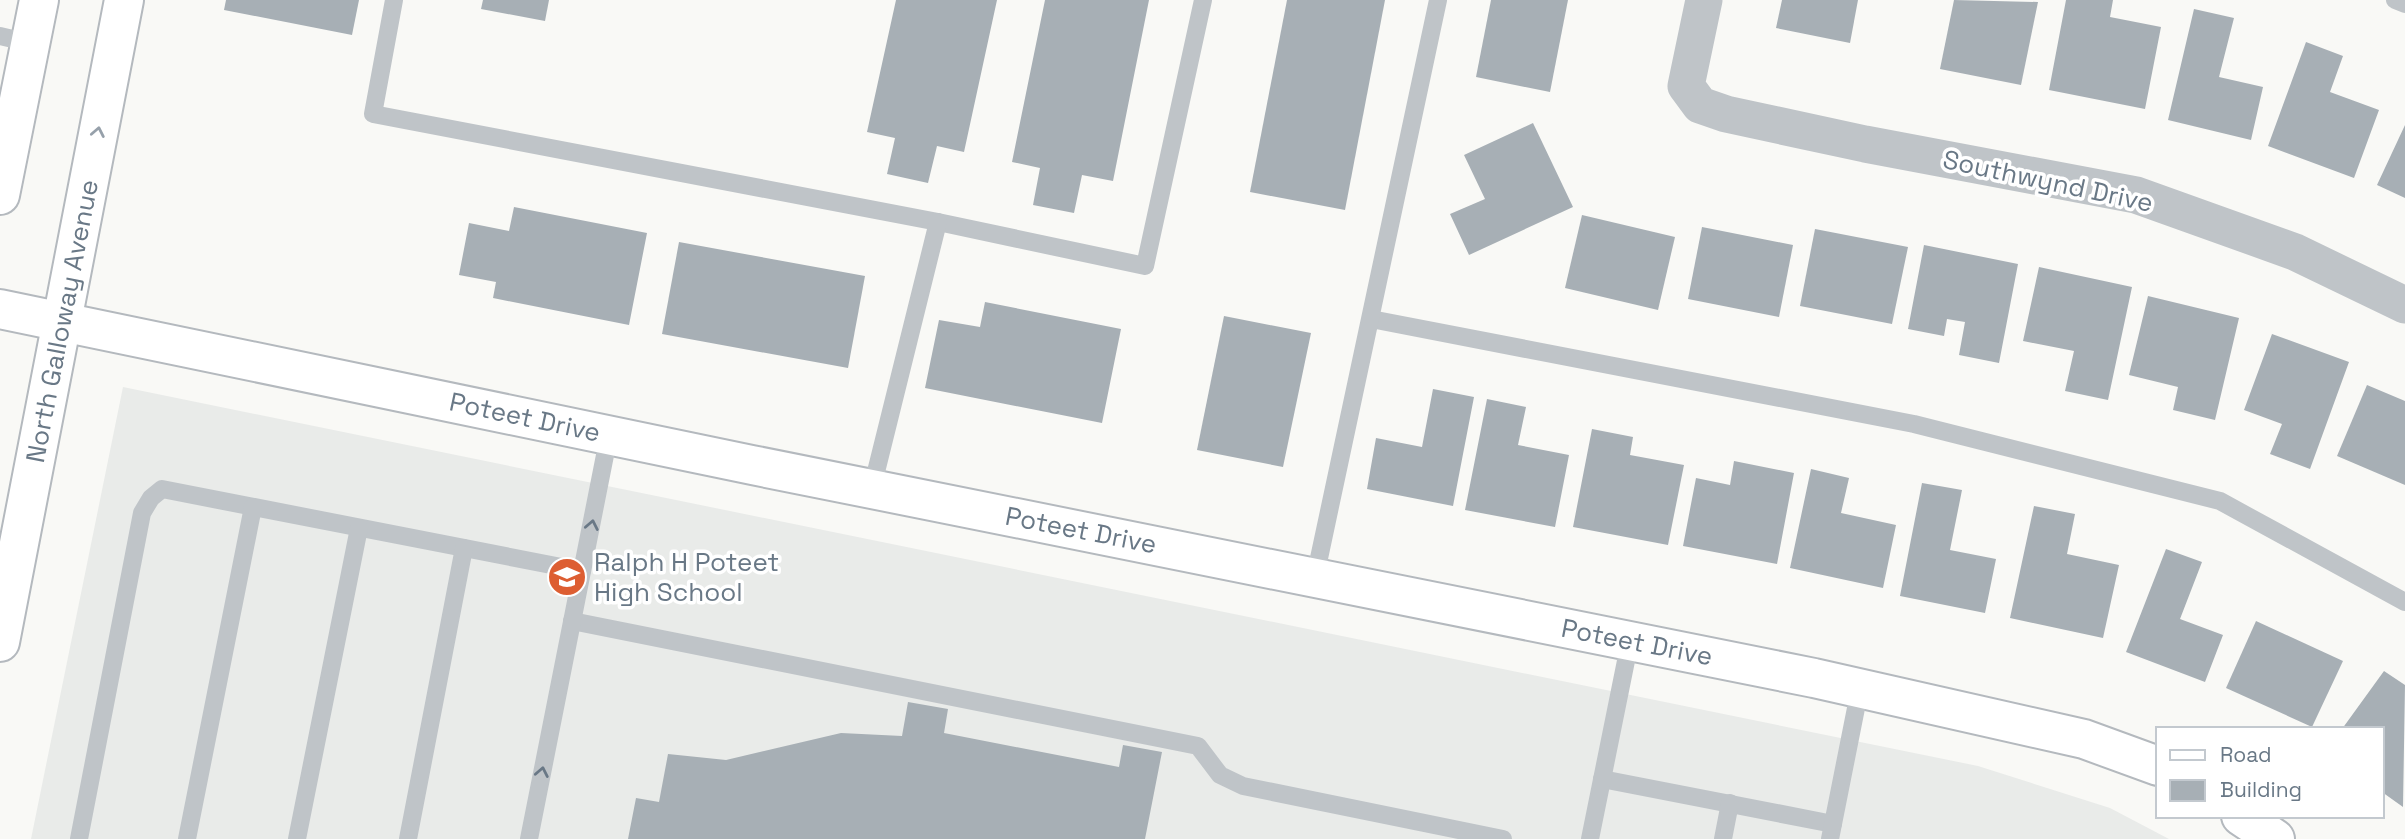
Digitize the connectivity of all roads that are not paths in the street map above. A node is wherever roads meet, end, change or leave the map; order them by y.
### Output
1 (39, 0) edge
2 (124, 0) edge
3 (394, 0) edge
4 (1203, 0) edge
5 (1438, 0) edge
6 (1704, 0) edge
7 (2395, 0) edge
8 (2405, 5) edge
9 (15, 40) edge
10 (0, 195) edge
11 (939, 222) junction
12 (2405, 305) edge
13 (0, 309) edge
14 (1371, 319) junction
15 (62, 320) junction
16 (609, 435) junction
17 (872, 488) junction
18 (253, 507) junction
19 (359, 528) junction
20 (464, 548) junction
21 (582, 571) junction
22 (1315, 578) junction
23 (2405, 603) edge
24 (572, 621) junction
25 (1630, 641) junction
26 (0, 642) edge
27 (1860, 688) junction
28 (2156, 765) edge
29 (1602, 779) junction
30 (1730, 803) junction
31 (2244, 818) edge
32 (1832, 832) edge
33 (79, 839) edge
34 (187, 839) edge
35 (297, 839) edge
36 (408, 839) edge
37 (529, 839) edge
38 (1503, 839) edge
39 (1590, 839) edge
40 (1723, 839) edge
41 (2275, 839) edge

1 - 9 street
15 -> 2 street, North Galloway Avenue
3 - 11 lane
4 - 11 lane
5 - 14 lane
6 - 12 street, Southwynd Drive
7 - 8 lane
9 - 10 street
11 - 17 lane
13 - 15 street, Poteet Drive
14 - 22 lane
14 - 23 lane
15 - 16 street, Poteet Drive
15 - 26 street, North Galloway Avenue
16 - 17 street, Poteet Drive
21 -> 16 lane
17 - 22 street, Poteet Drive
18 - 19 lane
18 - 33 lane
18 - 34 lane
19 - 20 lane
19 - 35 lane
20 - 21 lane
20 - 36 lane
21 - 24 lane
22 - 25 street, Poteet Drive
37 -> 24 lane
24 - 38 lane
25 - 27 street, Poteet Drive
25 - 29 lane
27 - 28 street, Poteet Drive
27 - 32 lane
29 - 30 lane
29 - 39 lane
30 - 32 lane
30 - 40 lane
31 - 41 street

